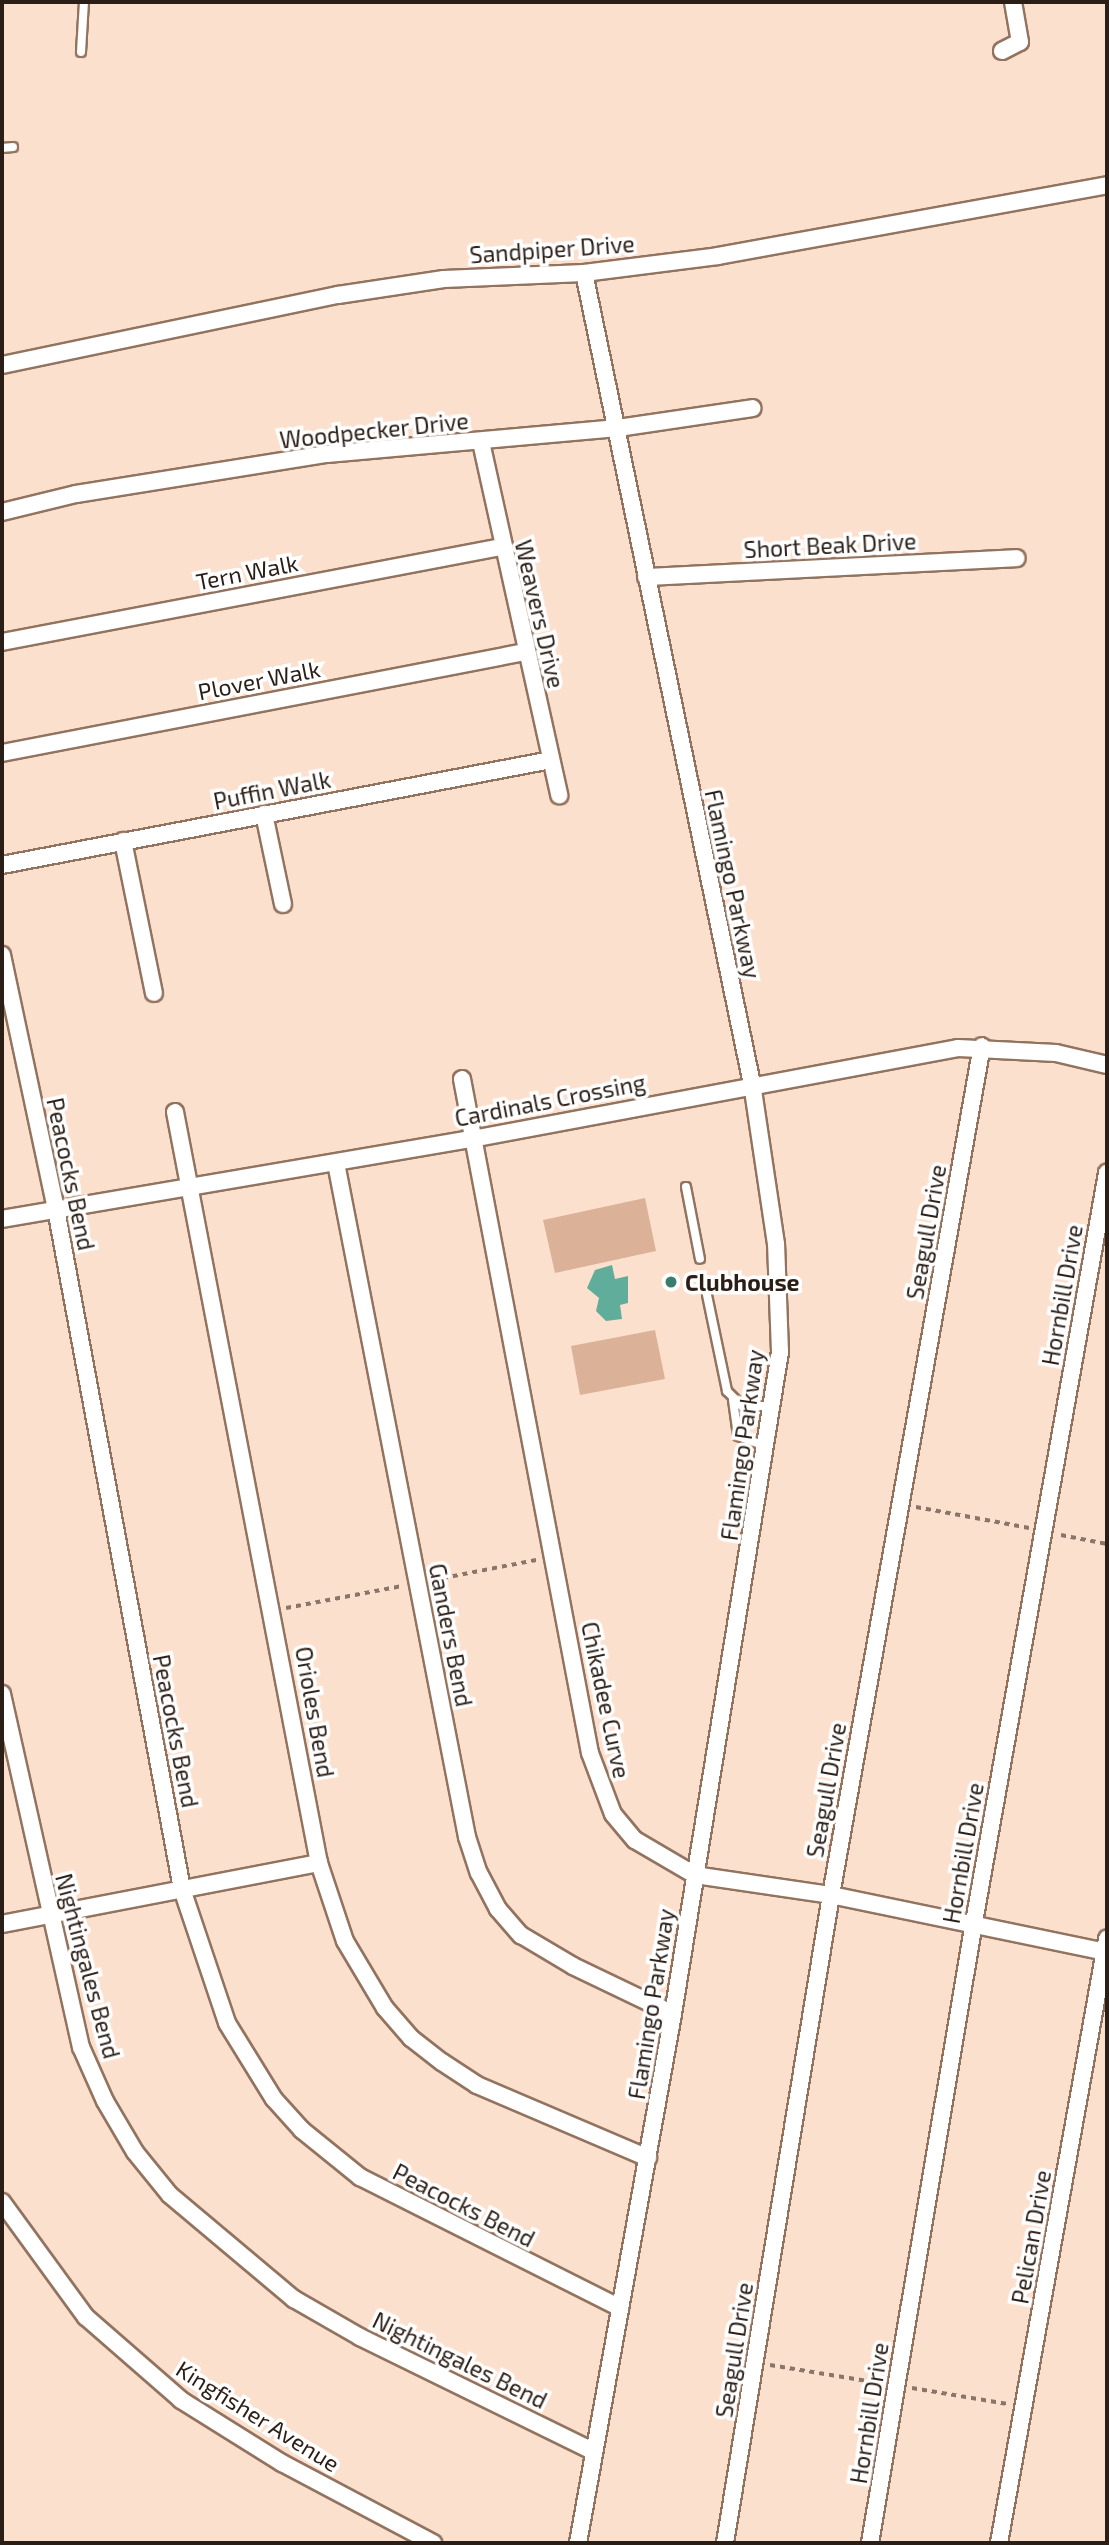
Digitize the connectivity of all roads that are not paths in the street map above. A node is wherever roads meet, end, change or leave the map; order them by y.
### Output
1 (84, 2) edge
2 (1013, 2) edge
3 (1002, 51) dead end
4 (81, 52) dead end
5 (13, 147) dead end
6 (2, 148) edge
7 (1107, 185) edge
8 (584, 273) junction
9 (2, 365) edge
10 (752, 408) dead end
11 (618, 428) junction
12 (481, 442) junction
13 (2, 512) edge
14 (501, 547) junction
15 (1017, 558) dead end
16 (646, 577) junction
17 (2, 642) edge
18 (525, 652) junction
19 (2, 753) edge
20 (551, 760) junction
21 (559, 795) dead end
22 (264, 814) junction
23 (123, 841) junction
24 (2, 864) edge
25 (283, 904) dead end
26 (2, 955) edge
27 (154, 993) dead end
28 (982, 1046) junction
29 (1107, 1065) edge
30 (462, 1079) dead end
31 (752, 1084) junction
32 (175, 1112) dead end
33 (472, 1139) junction
34 (336, 1163) junction
35 (1107, 1173) edge
36 (190, 1186) junction
37 (686, 1187) dead end
38 (55, 1209) junction
39 (2, 1219) edge
40 (700, 1259) dead end
41 (707, 1296) dead end
42 (733, 1400) junction
43 (774, 1406) junction
44 (768, 1446) junction
45 (2, 1694) edge
46 (319, 1863) junction
47 (695, 1875) junction
48 (182, 1889) junction
49 (831, 1895) junction
50 (49, 1915) junction
51 (974, 1922) junction
52 (2, 1924) edge
53 (1106, 1947) edge
54 (673, 2014) junction
55 (648, 2158) junction
56 (2, 2202) edge
57 (620, 2308) junction
58 (593, 2451) junction
59 (433, 2543) edge
60 (578, 2543) edge
61 (725, 2543) edge
62 (870, 2543) edge
63 (999, 2543) edge

1 - 4 lane
2 - 3 street
5 - 6 lane
7 - 8 street, Sandpiper Drive
8 - 9 street, Sandpiper Drive
8 - 11 street, Flamingo Parkway
10 - 11 street, Woodpecker Drive
11 - 12 street, Woodpecker Drive
11 - 16 street, Flamingo Parkway
12 - 13 street, Woodpecker Drive
12 - 14 street, Weavers Drive
14 - 17 street, Tern Walk
14 - 18 street, Weavers Drive
15 - 16 street, Short Beak Drive
16 - 31 street, Flamingo Parkway
18 - 19 street, Plover Walk
18 - 20 street, Weavers Drive
20 - 21 street, Weavers Drive
20 - 22 street, Puffin Walk
22 - 23 street, Puffin Walk
22 - 25 street
23 - 24 street, Puffin Walk
23 - 27 street
26 - 38 street, Peacocks Bend
28 - 29 street, Cardinals Crossing
28 - 31 street, Cardinals Crossing
28 - 49 street, Seagull Drive
30 - 33 street, Chikadee Curve
31 - 33 street, Cardinals Crossing
31 - 43 street, Flamingo Parkway
32 - 36 street, Orioles Bend
33 - 34 street, Cardinals Crossing
33 - 47 street, Chikadee Curve
34 - 36 street, Cardinals Crossing
34 - 54 street, Ganders Bend
35 - 51 street, Hornbill Drive
36 - 38 street, Cardinals Crossing
36 - 46 street, Orioles Bend
37 - 40 lane
38 - 39 street, Cardinals Crossing
38 - 48 street, Peacocks Bend
41 - 42 lane
42 - 43 lane
42 - 44 lane
43 - 44 street, Flamingo Parkway
44 - 47 street, Flamingo Parkway
45 - 50 street, Nightingales Bend
46 - 48 street
46 - 55 street, Orioles Bend
47 - 49 street, Chikadee Curve
47 - 54 street, Flamingo Parkway
48 - 50 street
48 - 57 street, Peacocks Bend
49 - 51 street, Chikadee Curve
49 - 61 street, Seagull Drive
50 - 52 street
50 - 58 street, Nightingales Bend
51 - 53 street, Chikadee Curve
51 - 62 street, Hornbill Drive
53 - 63 street, Pelican Drive
54 - 55 street, Flamingo Parkway
55 - 57 street, Flamingo Parkway
56 - 59 street, Kingfisher Avenue
57 - 58 street, Flamingo Parkway
58 - 60 street, Flamingo Parkway

